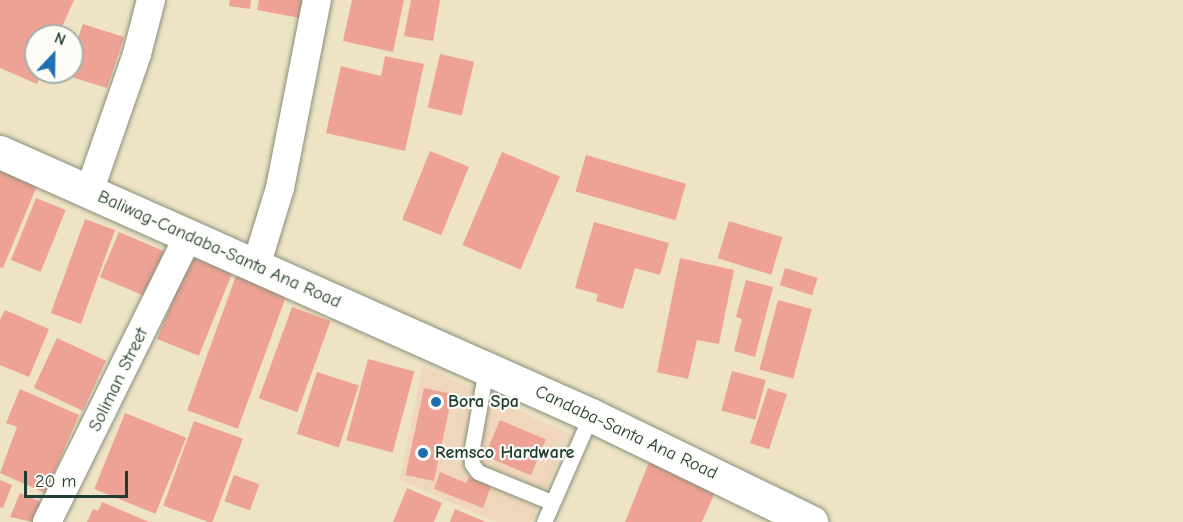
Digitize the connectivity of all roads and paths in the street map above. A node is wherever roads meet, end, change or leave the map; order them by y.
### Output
1 (151, 0) edge
2 (317, 0) edge
3 (0, 152) edge
4 (89, 192) junction
5 (188, 237) junction
6 (256, 266) junction
7 (439, 347) joint
8 (486, 369) junction
9 (591, 415) junction
10 (551, 502) junction
11 (47, 522) edge
12 (544, 522) edge
13 (811, 522) edge

1 - 4 street
2 - 6 street
3 - 4 main road, Baliwag-Candaba-Santa Ana Road
4 - 5 main road, Baliwag-Candaba-Santa Ana Road
5 - 6 main road, Baliwag-Candaba-Santa Ana Road
5 - 11 street, Soliman Street
6 - 7 main road, Baliwag-Candaba-Santa Ana Road
7 - 8 main road, Candaba-Santa Ana Road
8 - 9 main road, Candaba-Santa Ana Road
8 - 10 lane
9 - 10 lane
9 - 13 main road, Candaba-Santa Ana Road
10 - 12 lane

